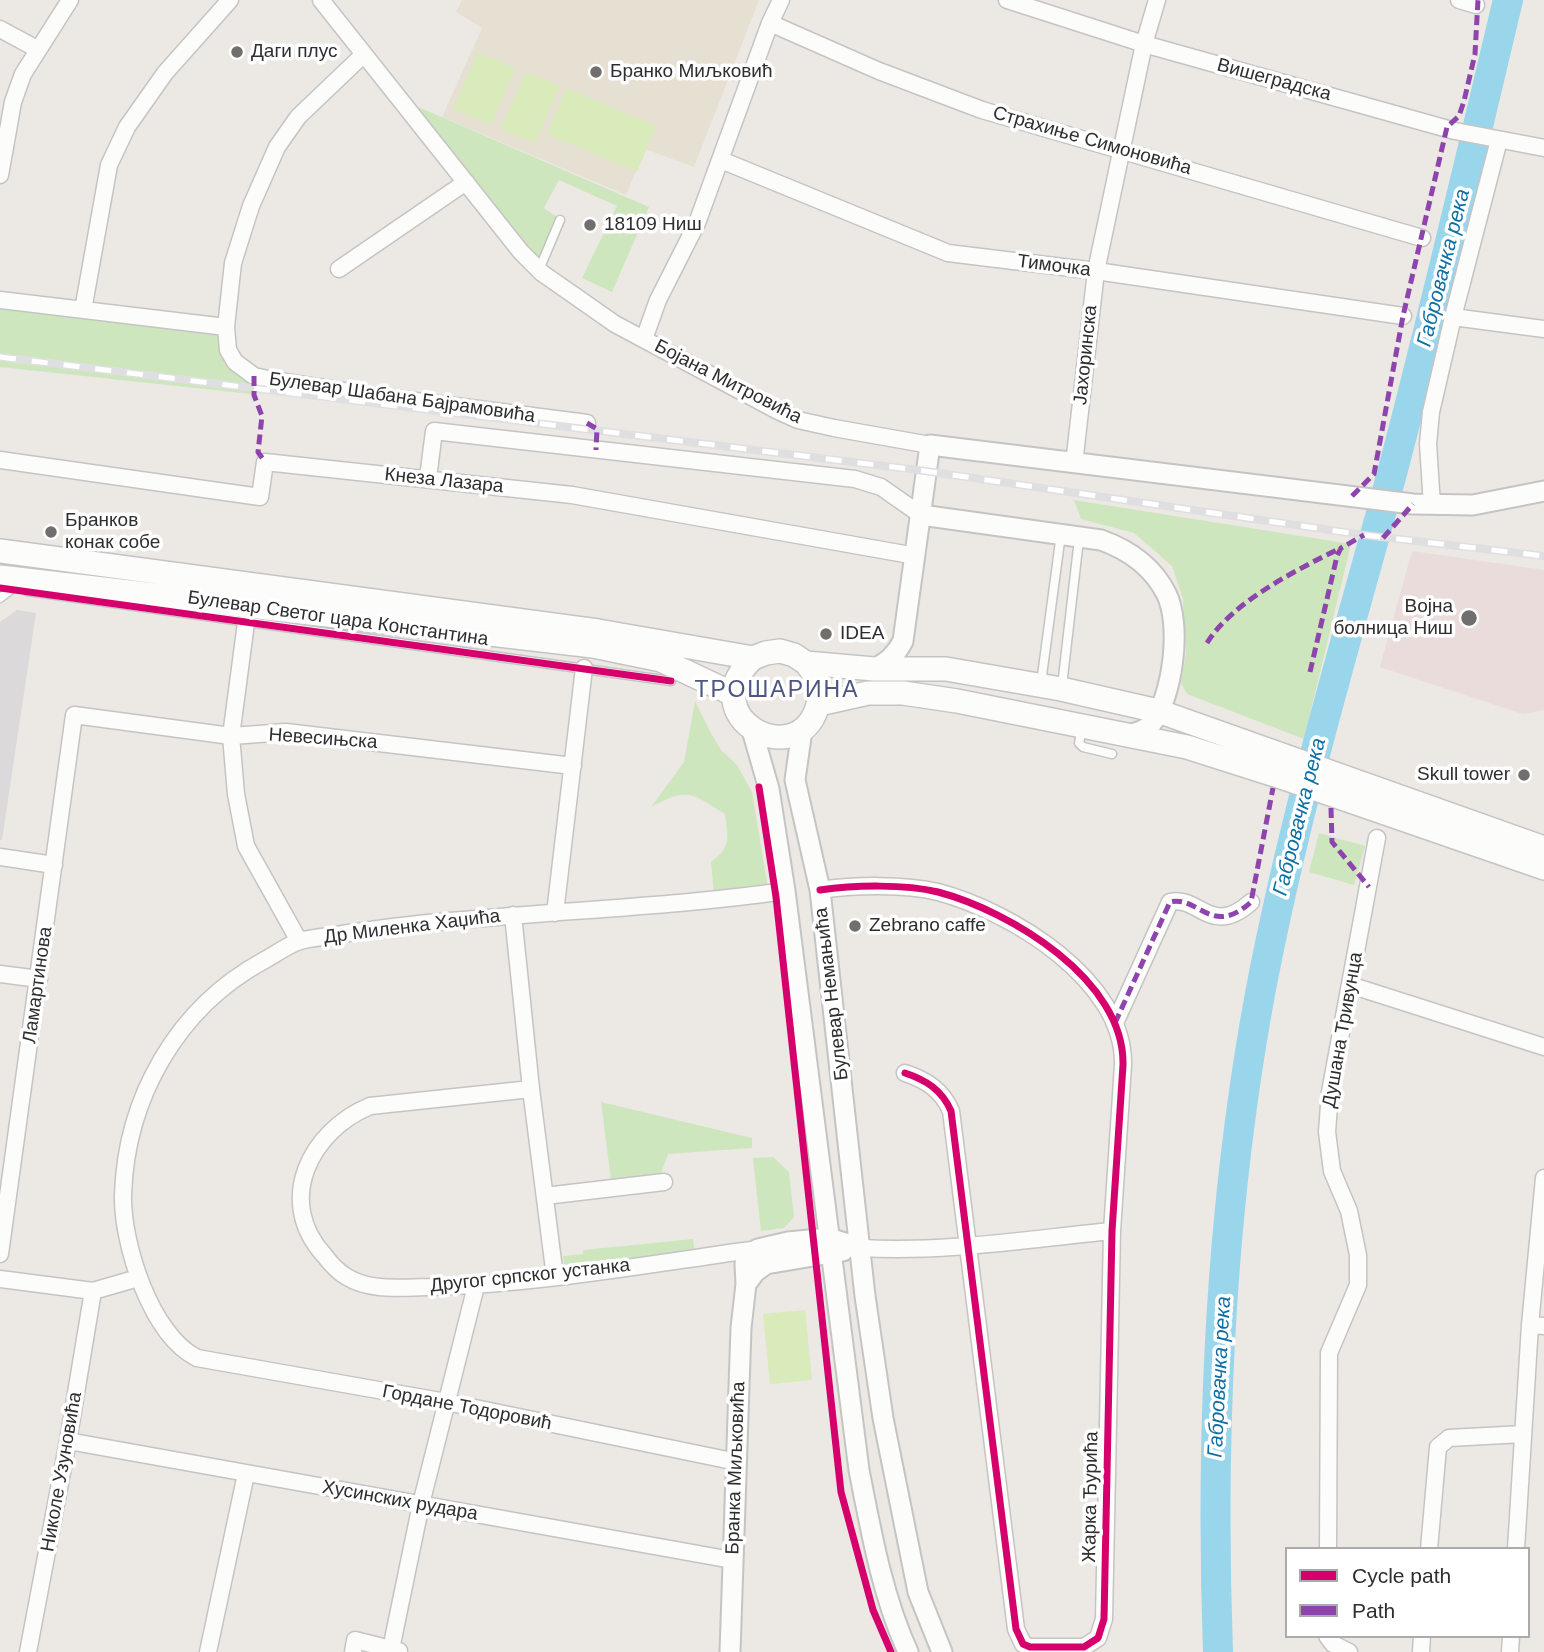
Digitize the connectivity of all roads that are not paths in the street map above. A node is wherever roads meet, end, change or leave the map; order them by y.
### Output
1 (70, 0) edge
2 (230, 0) edge
3 (321, 0) edge
4 (781, 0) edge
5 (1007, 0) edge
6 (1157, 0) edge
7 (1459, 0) edge
8 (1476, 5) dead end
9 (770, 23) junction
10 (0, 29) edge
11 (1144, 44) junction
12 (37, 49) junction
13 (364, 54) junction
14 (1493, 139) junction
15 (1544, 148) edge
16 (1122, 149) junction
17 (721, 160) junction
18 (0, 175) edge
19 (466, 181) junction
20 (561, 220) dead end
21 (1422, 239) dead end
22 (339, 269) dead end
23 (539, 270) junction
24 (1096, 271) junction
25 (0, 300) edge
26 (83, 310) junction
27 (1403, 316) dead end
28 (1453, 317) junction
29 (226, 327) junction
30 (1544, 329) edge
31 (644, 339) junction
32 (587, 423) dead end
33 (930, 445) junction
34 (0, 460) edge
35 (1074, 464) junction
36 (428, 478) junction
37 (1544, 491) edge
38 (1432, 505) junction
39 (921, 515) junction
40 (1070, 535) junction
41 (0, 551) edge
42 (916, 556) junction
43 (12, 582) edge
44 (0, 588) edge
45 (0, 598) edge
46 (246, 623) junction
47 (753, 658) junction
48 (806, 663) junction
49 (584, 668) junction
50 (874, 669) junction
51 (671, 681) dead end
52 (1051, 687) junction
53 (733, 694) junction
54 (819, 704) junction
55 (1158, 711) junction
56 (74, 715) joint
57 (1083, 726) junction
58 (752, 730) junction
59 (802, 730) junction
60 (1128, 735) junction
61 (231, 736) junction
62 (1112, 754) dead end
63 (573, 766) junction
64 (1284, 767) junction
65 (1330, 784) junction
66 (1377, 838) dead end
67 (1544, 848) edge
68 (0, 857) edge
69 (54, 865) junction
70 (1544, 868) edge
71 (820, 890) junction
72 (785, 891) junction
73 (1251, 902) dead end
74 (555, 913) junction
75 (513, 915) junction
76 (299, 941) junction
77 (0, 974) edge
78 (39, 979) junction
79 (1350, 985) junction
80 (1115, 1023) junction
81 (1544, 1047) edge
82 (905, 1073) dead end
83 (531, 1089) junction
84 (1544, 1178) edge
85 (664, 1182) dead end
86 (545, 1196) junction
87 (1112, 1231) junction
88 (824, 1244) junction
89 (969, 1244) junction
90 (861, 1248) junction
91 (758, 1249) junction
92 (0, 1254) edge
93 (555, 1277) junction
94 (138, 1278) junction
95 (0, 1279) edge
96 (746, 1284) junction
97 (476, 1286) junction
98 (93, 1291) junction
99 (1537, 1325) edge
100 (197, 1358) joint
101 (446, 1402) junction
102 (1523, 1434) junction
103 (68, 1441) junction
104 (737, 1462) junction
105 (246, 1474) junction
106 (421, 1504) junction
107 (1328, 1547) edge
108 (1429, 1547) edge
109 (1516, 1547) edge
110 (732, 1560) junction
111 (1328, 1638) edge
112 (354, 1646) edge
113 (396, 1651) edge
114 (28, 1652) edge
115 (208, 1652) edge
116 (730, 1652) edge
117 (908, 1652) edge
118 (942, 1652) edge
119 (1349, 1652) edge

1 - 12 street
2 - 26 street
3 - 13 street, Бојана Митровића
4 - 9 street
5 - 11 street, Вишеградска
6 - 11 street, Јахоринска
7 - 8 street
9 - 16 street, Страхиње Симоновића
9 - 17 street
10 - 12 street
11 - 14 street, Вишеградска
11 - 16 street, Јахоринска
12 - 18 street
13 - 19 street, Бојана Митровића
13 - 29 street
14 - 15 street, Вишеградска
14 - 28 street
16 - 21 street, Страхиње Симоновића
16 - 24 street, Јахоринска
17 - 24 street, Тимочка
17 - 31 street
19 - 22 street
19 - 23 street, Бојана Митровића
20 - 23 lane
23 - 31 street, Бојана Митровића
24 - 27 street, Тимочка
24 - 35 street, Јахоринска
25 - 26 street
26 - 29 street
28 - 30 street
28 - 38 street
29 - 32 street, Булевар Шабана Бајрамовића
31 - 33 street, Бојана Митровића
33 - 35 street, Бојана Митровића
33 - 39 street
34 - 36 street, Кнеза Лазара
35 - 38 street, Бојана Митровића
36 - 39 street
36 - 42 street, Кнеза Лазара
37 - 38 street, Бојана Митровића
39 - 40 street
39 - 42 street
40 - 52 lane
40 - 52 lane
40 - 55 street
41 - 47 main road, Булевар Светог цара Константина
42 - 50 street
43 - 44 lane, Булевар Светог цара Константина
43 - 45 lane
43 - 46 lane, Булевар Светог цара Константина
43 - 53 main road, Булевар Светог цара Константина
46 - 49 lane, Булевар Светог цара Константина
46 - 61 street
47 - 48 main road, Булевар Светог цара Константина
47 - 53 main road
48 - 50 main road, Булевар Светог цара Константина
48 - 54 main road
49 - 51 lane, Булевар Светог цара Константина
49 - 63 street
50 - 52 main road, Булевар Светог цара Константина
52 - 55 main road, Булевар Светог цара Константина
53 - 58 main road
54 - 57 main road
54 - 59 main road
55 - 60 street
55 - 64 main road, Булевар Светог цара Константина
56 - 61 street, Невесињска
56 - 69 street, Ламартинова
57 - 60 main road
57 - 62 lane
58 - 59 main road
58 - 72 street, Булевар Немањића
59 - 71 street, Булевар Немањића
60 - 64 main road
61 - 63 street, Невесињска
61 - 76 street
63 - 74 street
64 - 65 main road
65 - 67 main road
65 - 70 main road
66 - 79 street, Душана Тривунца
68 - 69 street
69 - 78 street, Ламартинова
71 - 80 street, Жарка Ђурића
71 - 90 street, Булевар Немањића
72 - 74 street, Др Миленка Хаџића
72 - 88 street, Булевар Немањића
73 - 80 street
74 - 75 street, Др Миленка Хаџића
75 - 76 street, Др Миленка Хаџића
75 - 83 street
76 - 94 street, Др Миленка Хаџића
77 - 78 street
78 - 92 street, Ламартинова
79 - 81 street
79 - 107 street, Душана Тривунца
80 - 87 street, Жарка Ђурића
82 - 89 street, Жарка Ђурића
83 - 86 street
83 - 97 street, Другог српског устанка
84 - 99 street
85 - 86 street
86 - 93 street
87 - 89 street
87 - 89 street, Жарка Ђурића
88 - 90 street
88 - 91 street
88 - 96 street
88 - 117 street, Булевар Немањића
89 - 90 street
90 - 118 street, Булевар Немањића
91 - 93 street, Другог српског устанка
91 - 96 street, Бранка Миљковића
93 - 97 street, Другог српског устанка
94 - 98 street
94 - 100 street, Др Миленка Хаџића
95 - 98 street
96 - 104 street, Бранка Миљковића
97 - 101 street
98 - 103 street, Николе Узуновића
99 - 102 street
100 - 101 street, Гордане Тодоровић
101 - 104 street, Гордане Тодоровић
101 - 106 street
102 - 108 street
102 - 109 street
103 - 105 street, Хусинских рудара
103 - 114 street, Николе Узуновића
104 - 110 street, Бранка Миљковића
105 - 106 street, Хусинских рудара
105 - 115 street
106 - 110 street, Хусинских рудара
106 - 113 street
110 - 116 street, Бранка Миљковића
111 - 119 street
112 - 113 street

